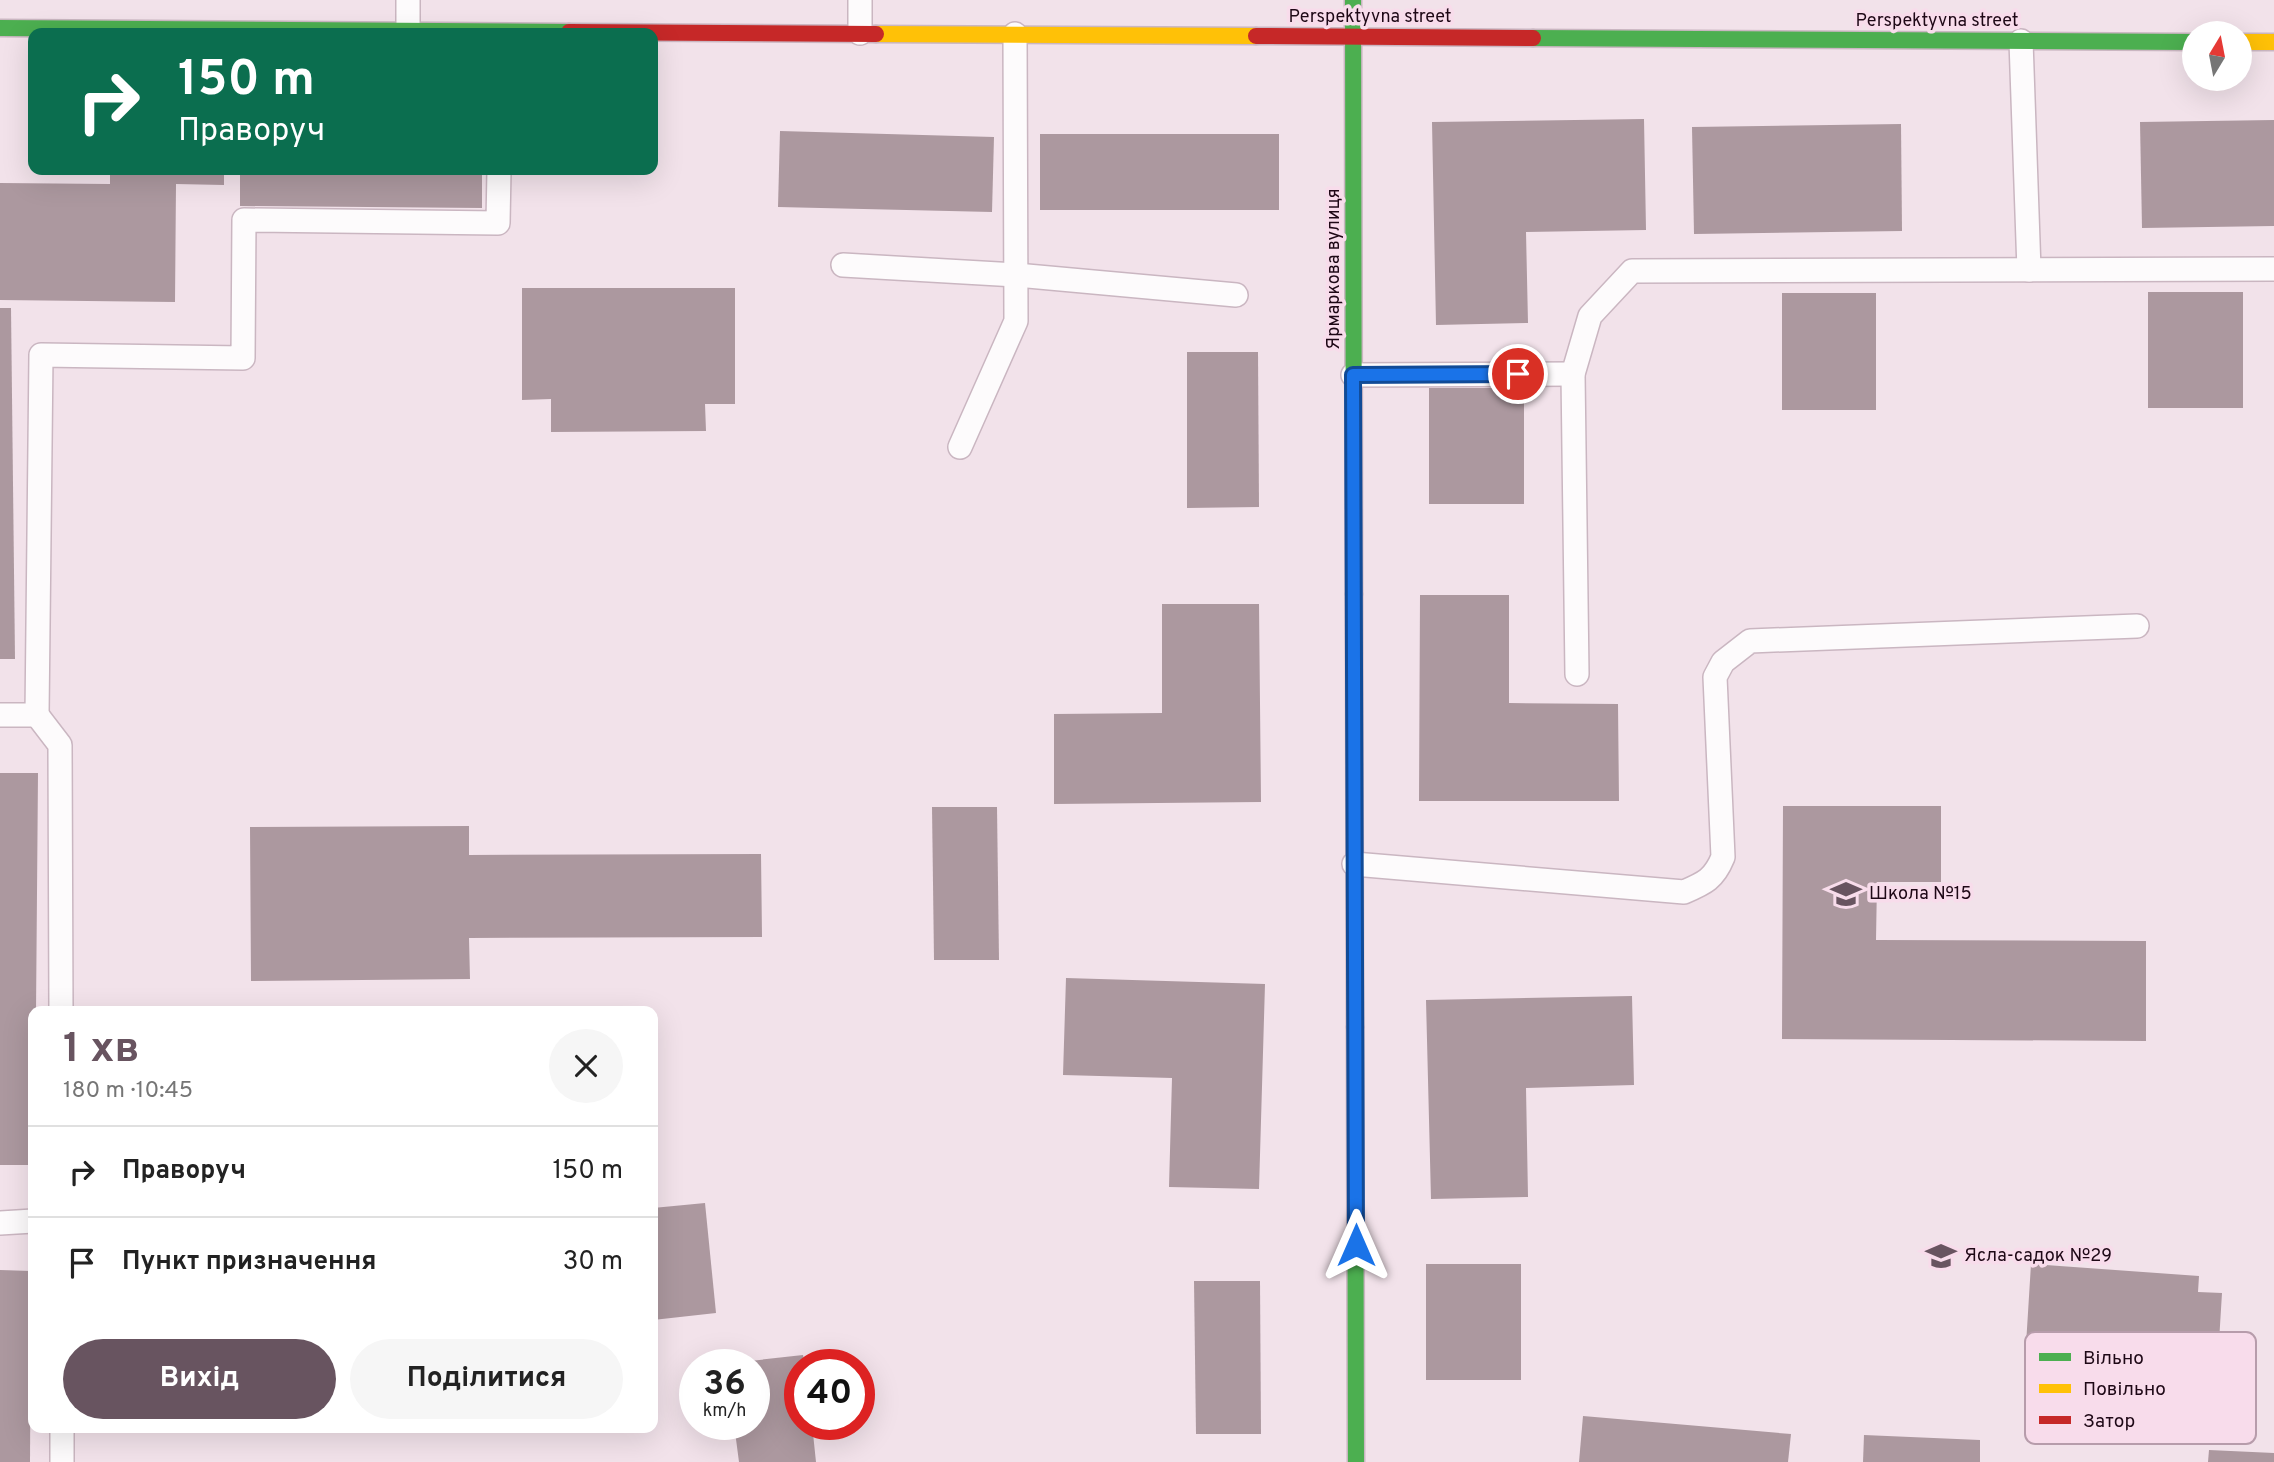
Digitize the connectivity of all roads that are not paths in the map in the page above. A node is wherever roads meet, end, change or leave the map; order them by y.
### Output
1 (408, 0) edge
2 (860, 0) edge
3 (1353, 0) edge
4 (0, 28) edge
5 (28, 28) edge
6 (408, 28) edge
7 (658, 32) edge
8 (860, 33) junction
9 (1015, 34) junction
10 (1353, 36) junction
11 (2021, 41) junction
12 (2182, 42) edge
13 (2252, 42) edge
14 (2274, 43) edge
15 (499, 175) edge
16 (844, 265) dead end
17 (2274, 269) edge
18 (2029, 270) junction
19 (1016, 275) junction
20 (1236, 295) dead end
21 (1573, 374) junction
22 (1353, 375) junction
23 (960, 447) dead end
24 (2137, 626) dead end
25 (1577, 674) dead end
26 (0, 715) edge
27 (37, 715) junction
28 (1354, 864) junction
29 (61, 1006) edge
30 (28, 1221) edge
31 (0, 1223) edge
32 (62, 1433) edge
33 (62, 1462) edge
34 (1356, 1462) edge

1 - 6 lane
2 - 8 lane
3 - 10 street, Ярмаркова вулиця
4 - 5 street, Perspektyvna street
7 - 8 street, Perspektyvna street
8 - 9 street, Perspektyvna street
9 - 10 street, Perspektyvna street
9 - 19 lane
10 - 11 street, Perspektyvna street
10 - 22 street, Ярмаркова вулиця
11 - 12 street, Perspektyvna street
11 - 18 lane
13 - 14 street
15 - 27 lane
16 - 19 lane
17 - 18 lane
18 - 21 lane
19 - 20 lane
19 - 23 lane
21 - 22 lane
21 - 25 lane
22 - 28 street, Ярмаркова вулиця
24 - 28 lane
26 - 27 lane
27 - 29 lane
28 - 34 street, Ярмаркова вулиця
30 - 31 lane
32 - 33 lane

